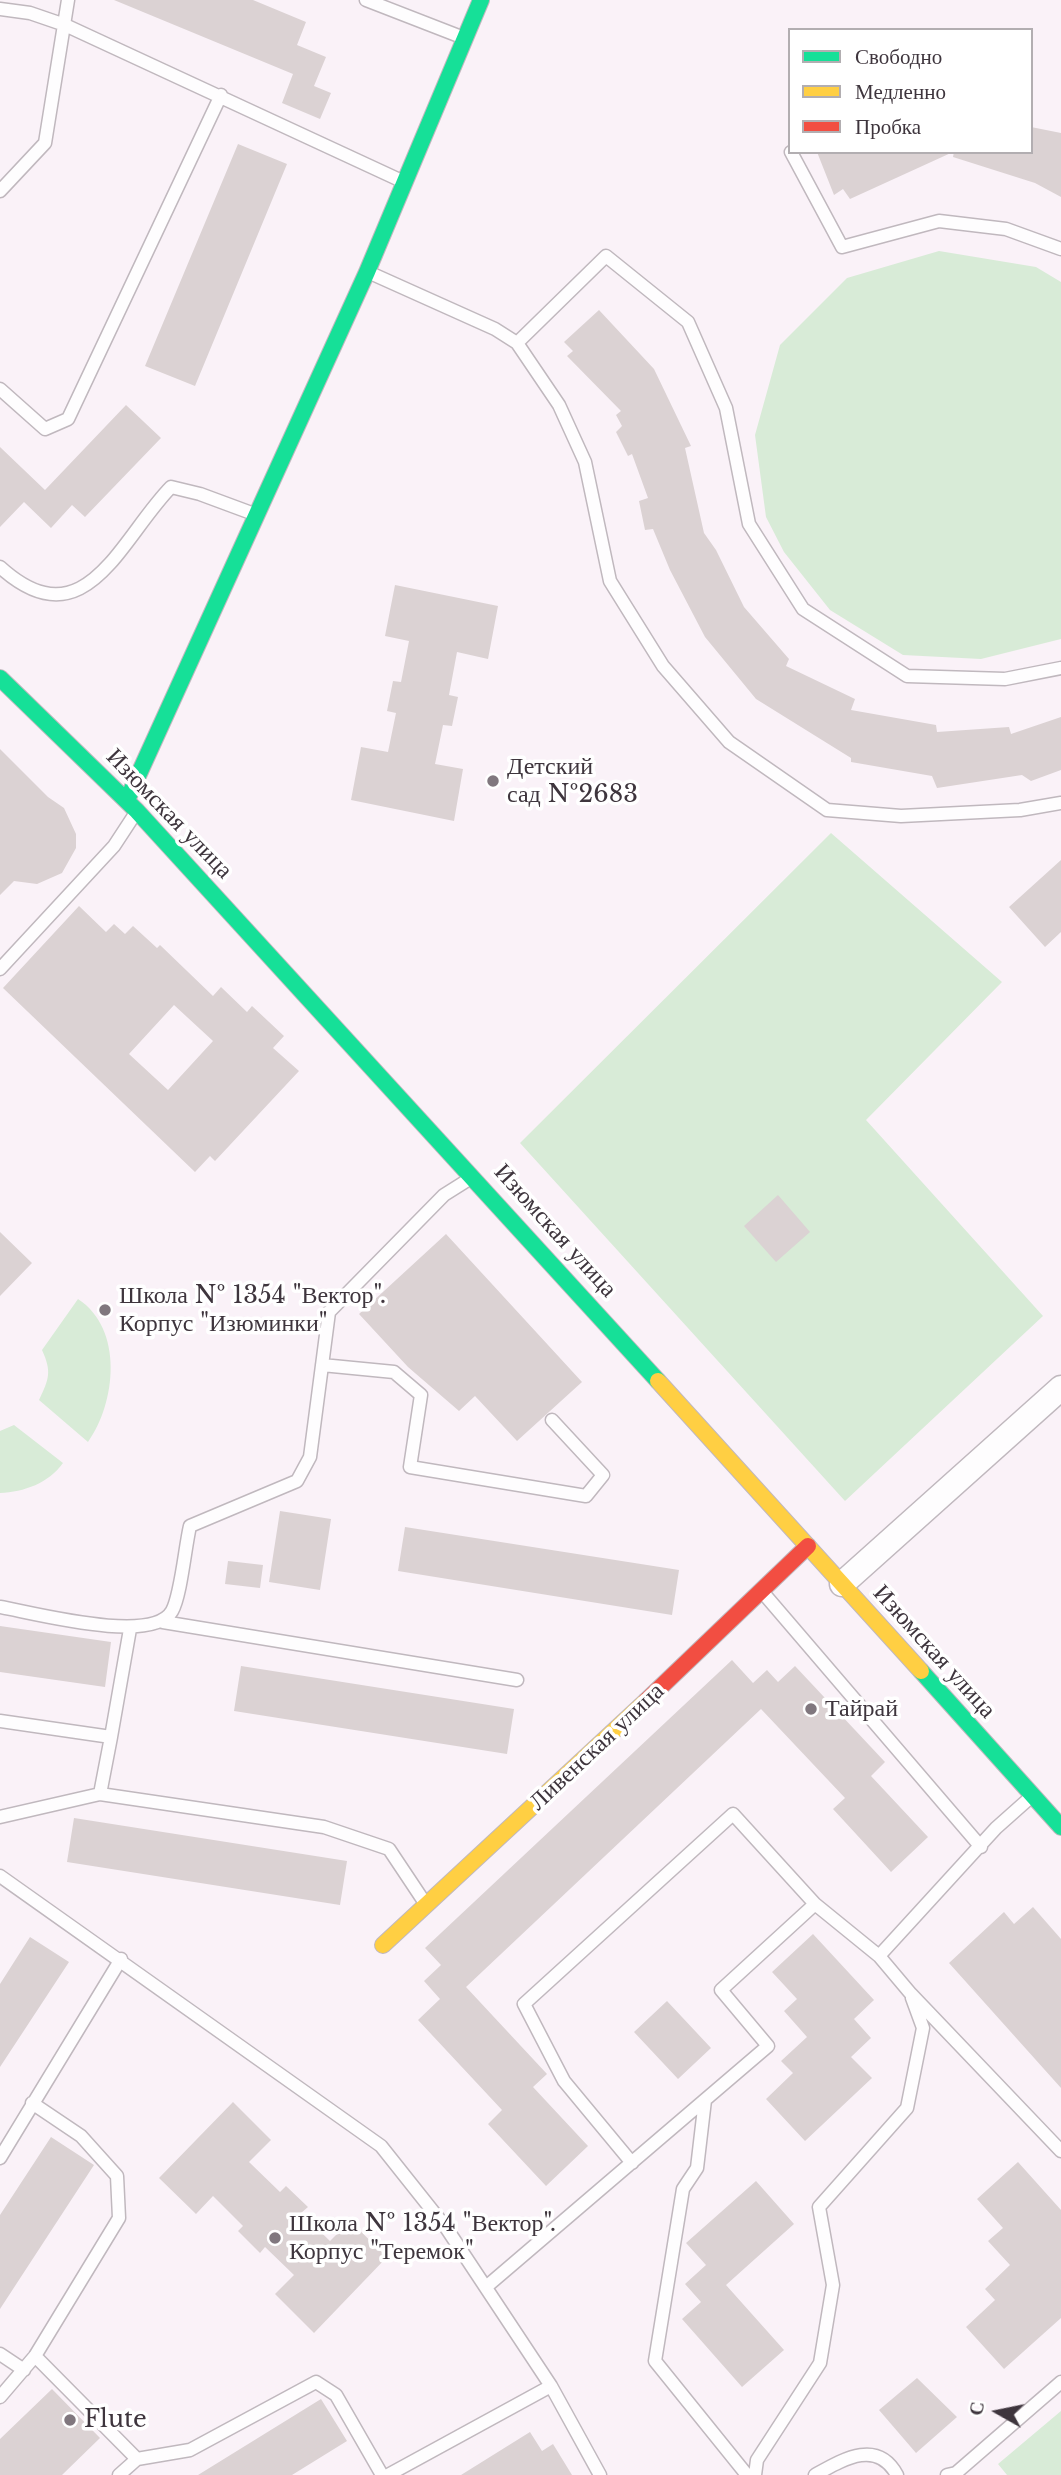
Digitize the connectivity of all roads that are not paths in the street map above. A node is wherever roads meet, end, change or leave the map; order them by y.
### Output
1 (68, 0) edge
2 (366, 0) edge
3 (481, 0) edge
4 (0, 9) edge
5 (65, 25) junction
6 (464, 38) junction
7 (221, 96) junction
8 (792, 154) edge
9 (404, 182) junction
10 (0, 191) edge
11 (1061, 249) edge
12 (367, 272) junction
13 (517, 343) junction
14 (0, 389) edge
15 (257, 516) junction
16 (0, 567) edge
17 (1061, 668) edge
18 (0, 678) edge
19 (1061, 803) edge
20 (132, 806) junction
21 (0, 968) edge
22 (474, 1175) junction
23 (322, 1365) junction
24 (1061, 1388) edge
25 (552, 1420) dead end
26 (808, 1546) junction
27 (842, 1584) junction
28 (763, 1592) junction
29 (0, 1607) edge
30 (163, 1622) junction
31 (130, 1629) junction
32 (517, 1679) dead end
33 (0, 1721) edge
34 (111, 1737) junction
35 (100, 1794) junction
36 (1032, 1796) junction
37 (0, 1817) edge
38 (1061, 1827) edge
39 (981, 1847) junction
40 (0, 1876) edge
41 (815, 1904) junction
42 (427, 1906) junction
43 (383, 1945) dead end
44 (879, 1956) junction
45 (121, 1959) junction
46 (911, 1994) junction
47 (705, 2100) junction
48 (32, 2103) junction
49 (1061, 2151) edge
50 (0, 2158) edge
51 (632, 2162) junction
52 (486, 2287) junction
53 (0, 2354) edge
54 (35, 2356) junction
55 (24, 2370) junction
56 (1061, 2382) edge
57 (551, 2386) junction
58 (0, 2397) edge
59 (137, 2459) junction
60 (124, 2473) edge
61 (382, 2475) edge
62 (388, 2475) edge
63 (600, 2475) edge
64 (747, 2475) edge
65 (755, 2475) edge
66 (815, 2475) edge
67 (897, 2475) edge
68 (947, 2475) edge

1 - 5 lane
2 - 6 lane
3 - 6 street
4 - 5 lane
5 - 7 lane
5 - 10 lane
6 - 9 street
7 - 9 lane
7 - 14 lane
8 - 11 lane
9 - 12 street
12 - 13 lane
12 - 15 street
13 - 17 lane
13 - 19 lane
15 - 16 lane
15 - 20 street
18 - 20 street, Изюмская улица
20 - 21 lane
20 - 22 street, Изюмская улица
22 - 23 lane
22 - 26 street, Изюмская улица
23 - 25 lane
23 - 30 lane
24 - 27 street
26 - 27 street, Изюмская улица
26 - 28 street, Ливенская улица
27 - 36 street, Изюмская улица
28 - 39 lane
28 - 42 street, Ливенская улица
29 - 31 lane
30 - 31 lane
30 - 32 lane
31 - 34 lane
33 - 34 lane
34 - 35 lane
35 - 37 lane
35 - 42 lane
36 - 38 street, Изюмская улица
36 - 39 lane
39 - 44 lane
40 - 45 lane
41 - 44 lane
41 - 47 lane
41 - 51 lane
42 - 43 street, Ливенская улица
44 - 46 lane
45 - 48 lane
45 - 52 lane
46 - 49 lane
46 - 65 lane
47 - 51 lane
47 - 64 lane
48 - 50 lane
48 - 54 lane
51 - 52 lane
52 - 57 lane
53 - 55 lane
54 - 55 lane
54 - 59 lane
55 - 58 lane
56 - 68 lane
57 - 62 lane
57 - 63 lane
59 - 60 lane
59 - 61 lane
66 - 67 lane

